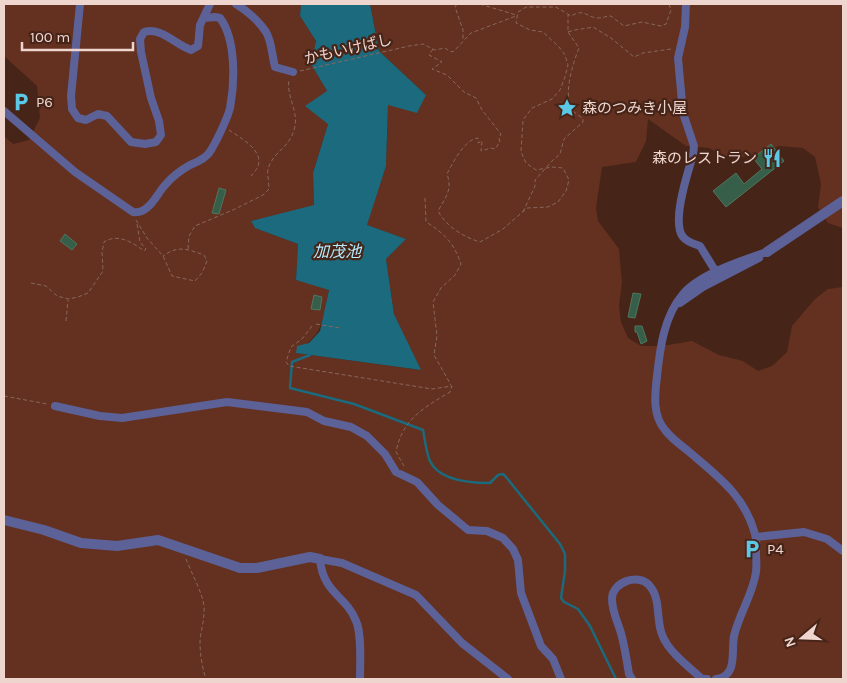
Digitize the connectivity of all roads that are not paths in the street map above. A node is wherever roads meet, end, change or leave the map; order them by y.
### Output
1 (80, 4) edge
2 (210, 4) edge
3 (236, 4) edge
4 (686, 4) edge
5 (204, 18) junction
6 (293, 72) road end
7 (4, 111) edge
8 (843, 201) edge
9 (767, 252) junction
10 (716, 272) junction
11 (676, 305) junction
12 (55, 406) road end
13 (4, 520) edge
14 (756, 537) junction
15 (843, 552) edge
16 (320, 559) junction
17 (360, 679) edge
18 (508, 679) edge
19 (561, 679) edge
20 (632, 679) edge
21 (708, 679) edge
22 (716, 679) edge

1 - 5 street
2 - 5 street
3 - 6 street
4 - 10 street
5 - 7 street
8 - 9 street
9 - 10 street
9 - 11 street
10 - 11 street
11 - 14 street
12 - 19 street
13 - 16 street
14 - 15 street
14 - 22 street
16 - 17 street
16 - 18 street
20 - 21 street

